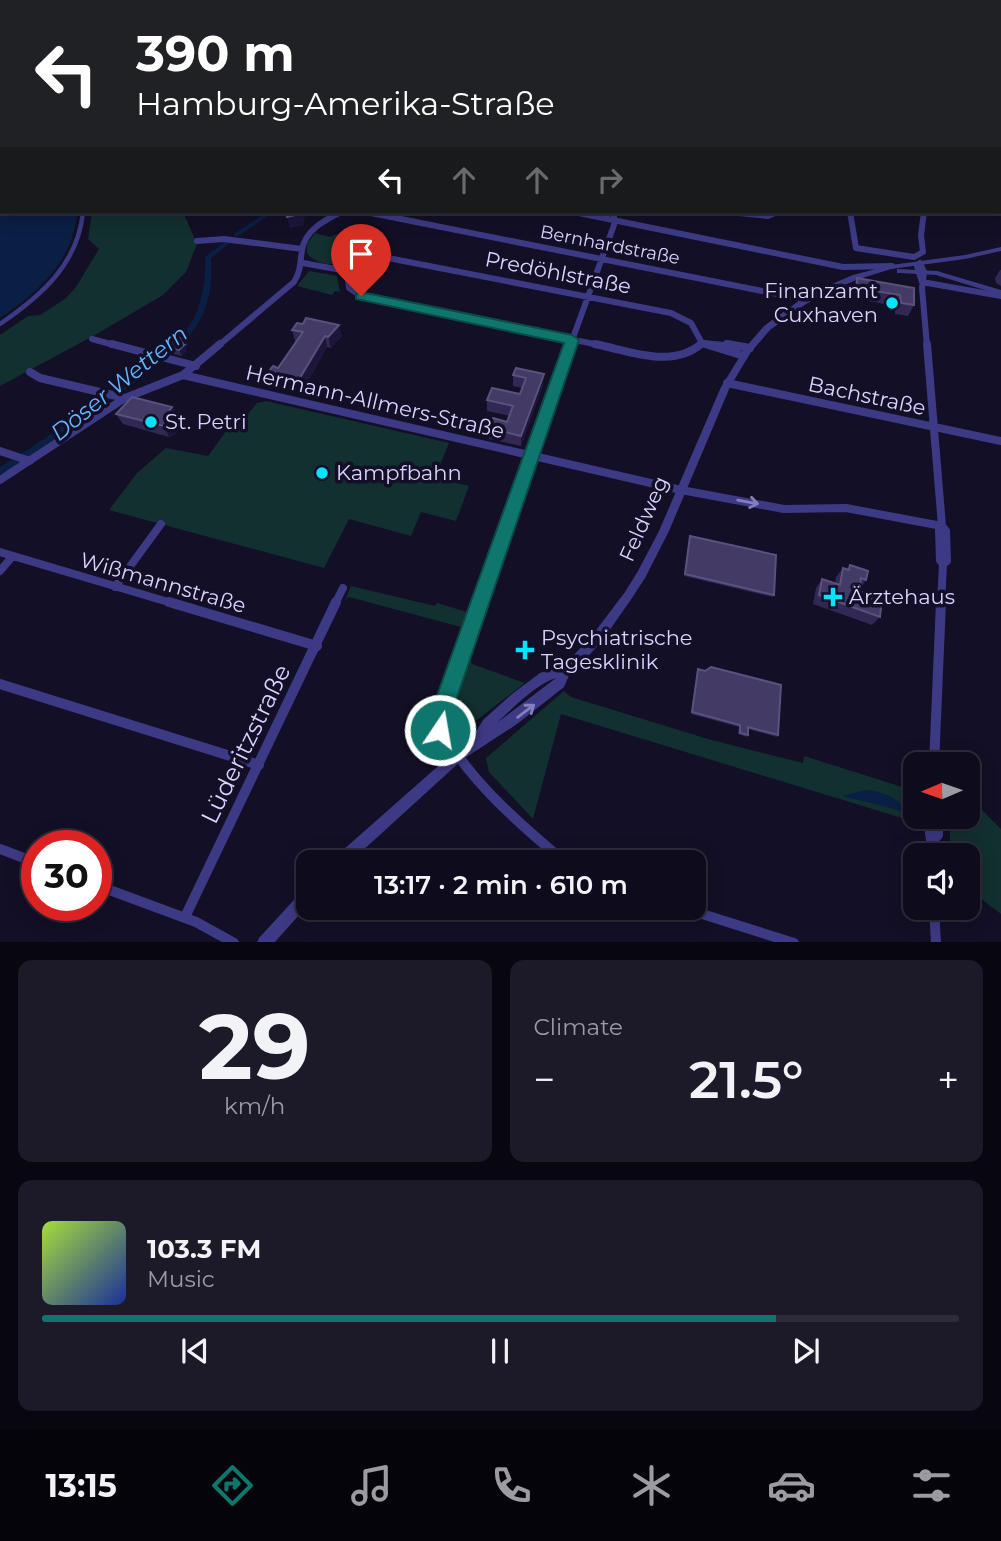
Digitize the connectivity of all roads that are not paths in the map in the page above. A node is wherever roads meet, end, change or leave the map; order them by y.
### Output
1 (83, 214) edge
2 (335, 214) edge
3 (376, 214) edge
4 (594, 214) edge
5 (748, 214) edge
6 (776, 214) edge
7 (850, 214) edge
8 (924, 214) edge
9 (614, 216) edge
10 (197, 241) dead end
11 (302, 249) junction
12 (1001, 249) edge
13 (970, 256) junction
14 (603, 258) junction
15 (956, 261) junction
16 (303, 263) junction
17 (892, 266) junction
18 (919, 266) junction
19 (843, 267) junction
20 (347, 271) junction
21 (857, 276) junction
22 (956, 276) junction
23 (922, 282) junction
24 (1001, 293) edge
25 (589, 297) junction
26 (807, 300) junction
27 (0, 324) edge
28 (92, 339) dead end
29 (572, 340) junction
30 (702, 343) junction
31 (750, 348) junction
32 (744, 356) junction
33 (195, 366) junction
34 (30, 372) dead end
35 (183, 375) junction
36 (727, 383) junction
37 (125, 398) junction
38 (934, 428) junction
39 (1001, 441) edge
40 (0, 451) edge
41 (530, 456) junction
42 (24, 459) junction
43 (0, 480) edge
44 (681, 490) junction
45 (160, 524) dead end
46 (942, 526) junction
47 (0, 552) edge
48 (12, 557) junction
49 (0, 572) edge
50 (115, 587) junction
51 (343, 588) dead end
52 (317, 646) junction
53 (0, 684) edge
54 (935, 752) edge
55 (458, 756) junction
56 (259, 765) junction
57 (928, 830) edge
58 (938, 830) edge
59 (932, 841) joint
60 (0, 849) edge
61 (353, 850) edge
62 (553, 850) edge
63 (21, 857) edge
64 (112, 891) edge
65 (296, 908) edge
66 (706, 915) edge
67 (185, 918) junction
68 (935, 920) edge
69 (232, 942) edge
70 (265, 942) edge
71 (791, 942) edge
72 (936, 942) edge

1 - 27 street
2 - 11 street
3 - 14 street, Bernhardstraße
4 - 9 street
5 - 6 street
7 - 18 street
8 - 18 street
9 - 14 street
9 - 19 street
10 - 11 street
11 - 16 street
12 - 13 street
13 - 15 street
13 - 18 street
14 - 25 street
14 - 26 street, Bernhardstraße
15 - 18 street
15 - 22 street
16 - 20 street
16 - 33 street
17 - 18 street
17 - 19 street
17 - 21 street
18 - 21 street
18 - 22 street
18 - 23 street
18 - 24 street
19 - 21 street
20 - 25 street, Predöhlstraße
20 - 29 street
21 - 26 street, Feldweg
22 - 24 street
23 - 24 street
23 - 38 street
25 - 29 street
25 - 30 street, Predöhlstraße
26 - 31 street, Feldweg
28 - 33 street
29 - 30 street
29 - 41 street
30 - 31 street
30 - 32 street
31 - 32 street, Feldweg
32 - 36 street, Feldweg
33 - 35 street
34 - 37 street
35 - 37 street
35 - 41 street, Hermann-Allmers-Straße
36 - 38 street, Bachstraße
36 - 44 street, Feldweg
37 - 42 street
38 - 39 street, Bachstraße
38 - 46 street
40 - 42 street
41 - 44 street, Hermann-Allmers-Straße
41 - 55 street
42 - 43 street
44 -> 46 street, Hermann-Allmers-Straße
44 - 55 street, Feldweg
45 - 50 street
46 - 54 street
47 - 48 street, Wißmannstraße
48 - 49 street
48 - 50 street, Wißmannstraße
50 - 52 street, Wißmannstraße
51 - 52 street, Lüderitzstraße
52 - 56 street, Lüderitzstraße
53 - 56 street
55 - 61 street, Feldweg
55 - 62 street
56 - 67 street, Lüderitzstraße
57 - 59 street
58 - 59 street
60 - 63 street
64 - 67 street
65 - 70 street
66 - 71 street
67 - 69 street
68 - 72 street

